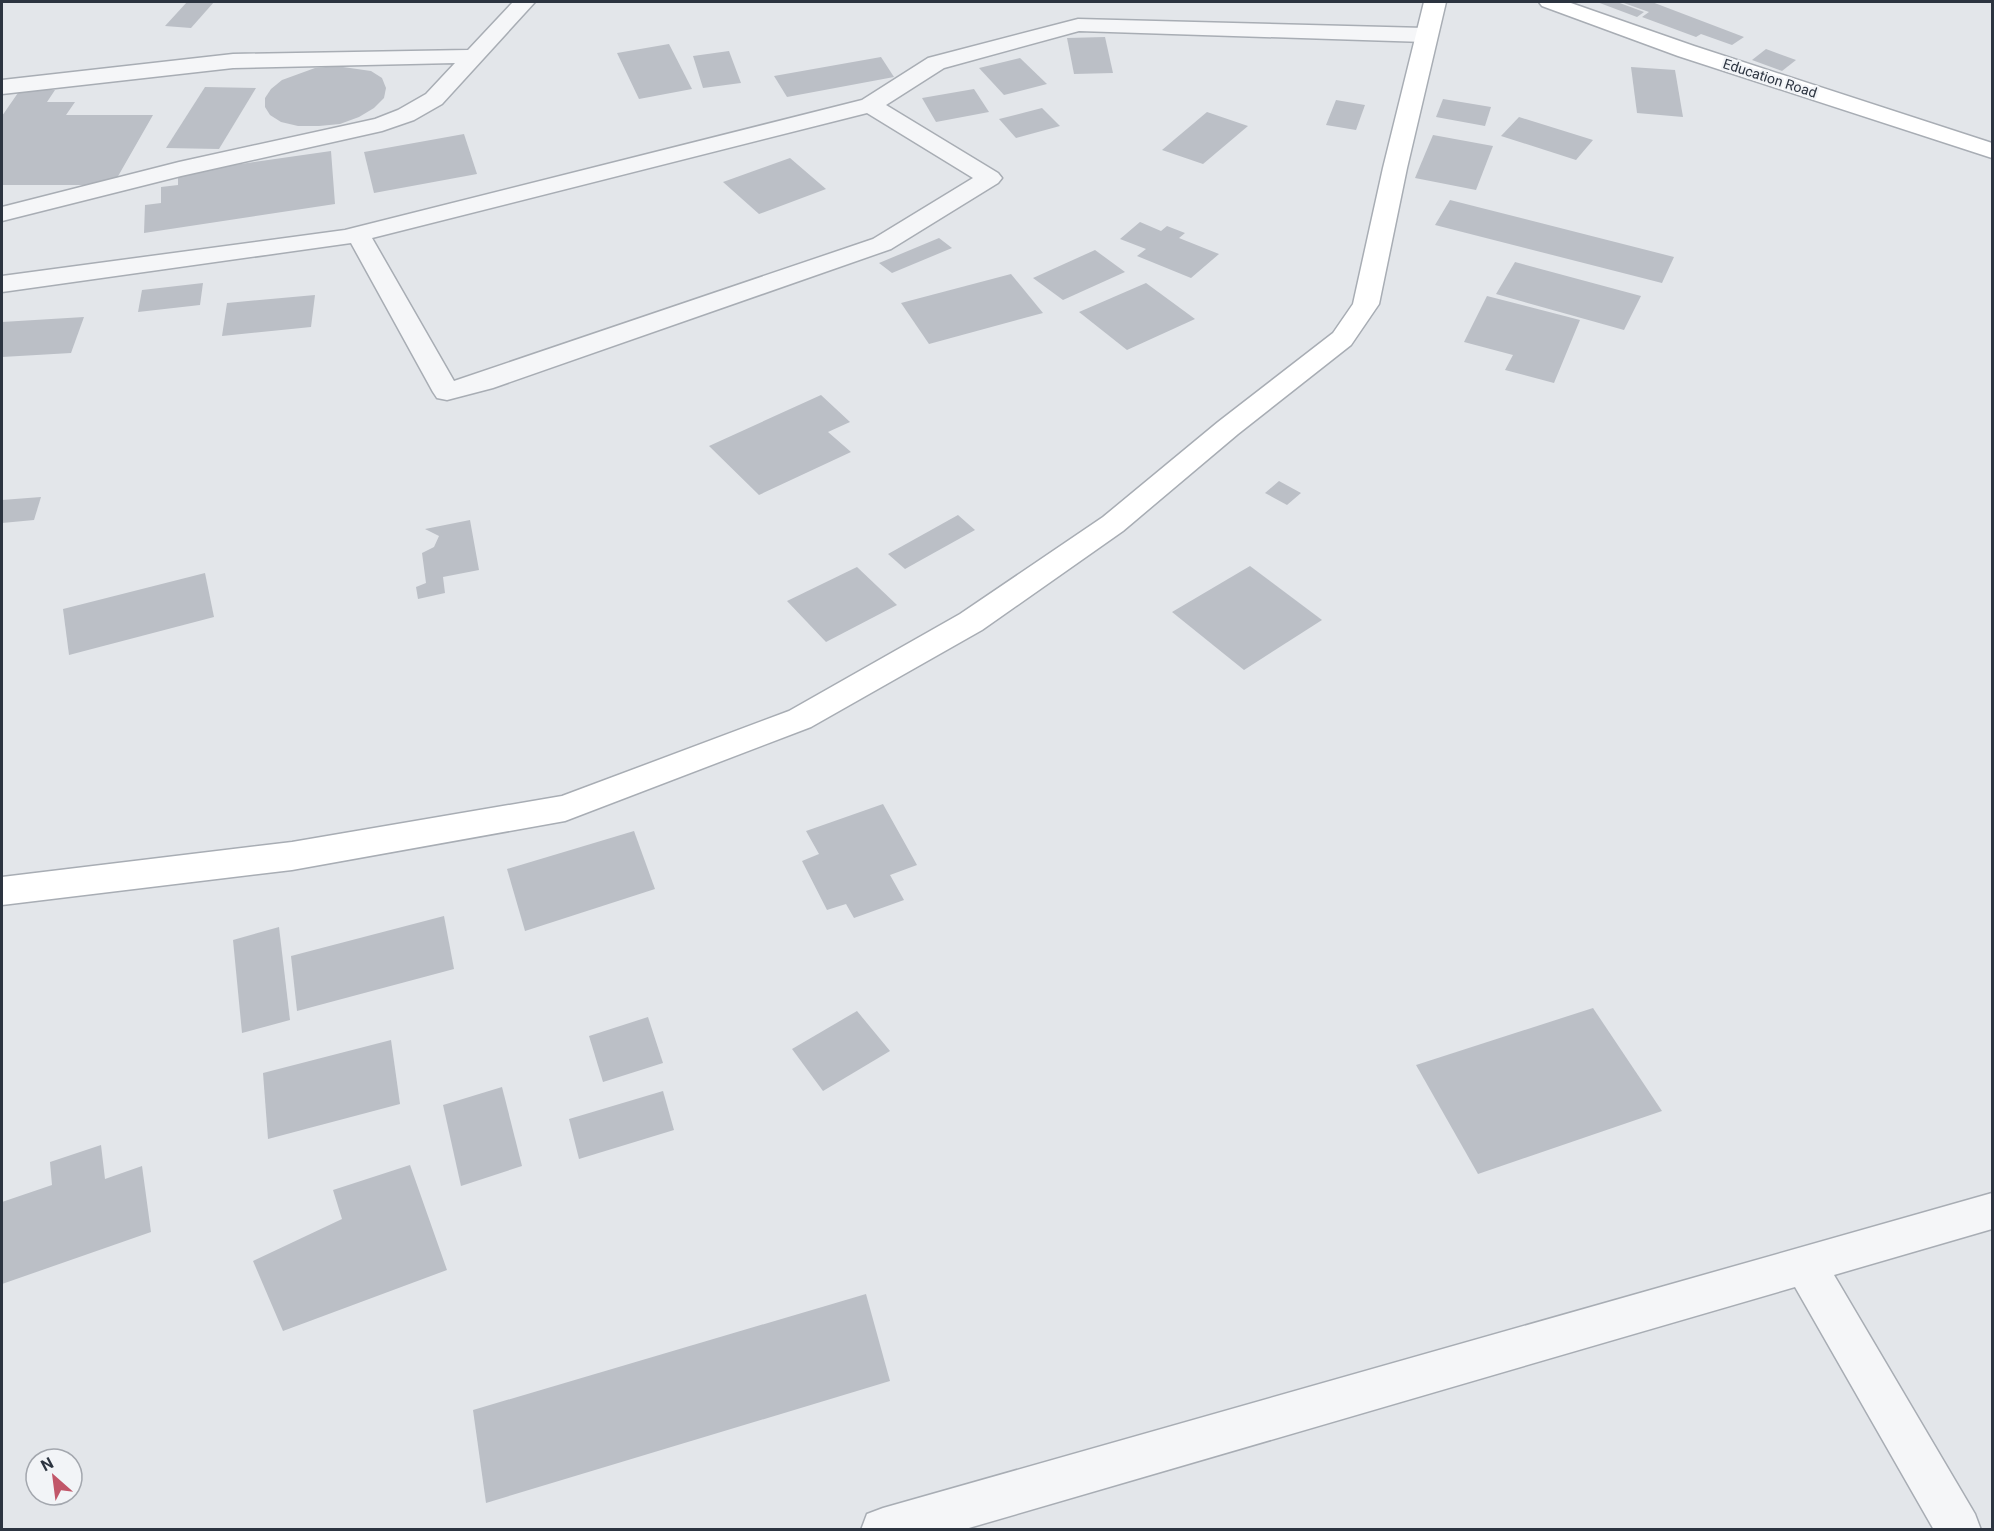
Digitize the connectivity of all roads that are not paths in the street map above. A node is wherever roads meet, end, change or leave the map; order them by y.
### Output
1 (524, 2) edge
2 (1435, 2) edge
3 (1549, 2) edge
4 (1425, 35) junction
5 (472, 56) junction
6 (2, 87) edge
7 (870, 105) junction
8 (1992, 151) edge
9 (2, 214) edge
10 (358, 234) junction
11 (2, 284) edge
12 (2, 891) edge
13 (1992, 1211) edge
14 (1805, 1265) junction
15 (883, 1530) edge
16 (1959, 1530) edge

1 - 5 street
2 - 4 street
3 - 8 street, Education Road
4 - 7 street
4 - 12 street
5 - 6 street
5 - 9 street
7 - 10 street
7 - 10 street
10 - 11 street
13 - 14 street
14 - 15 street
14 - 16 street

